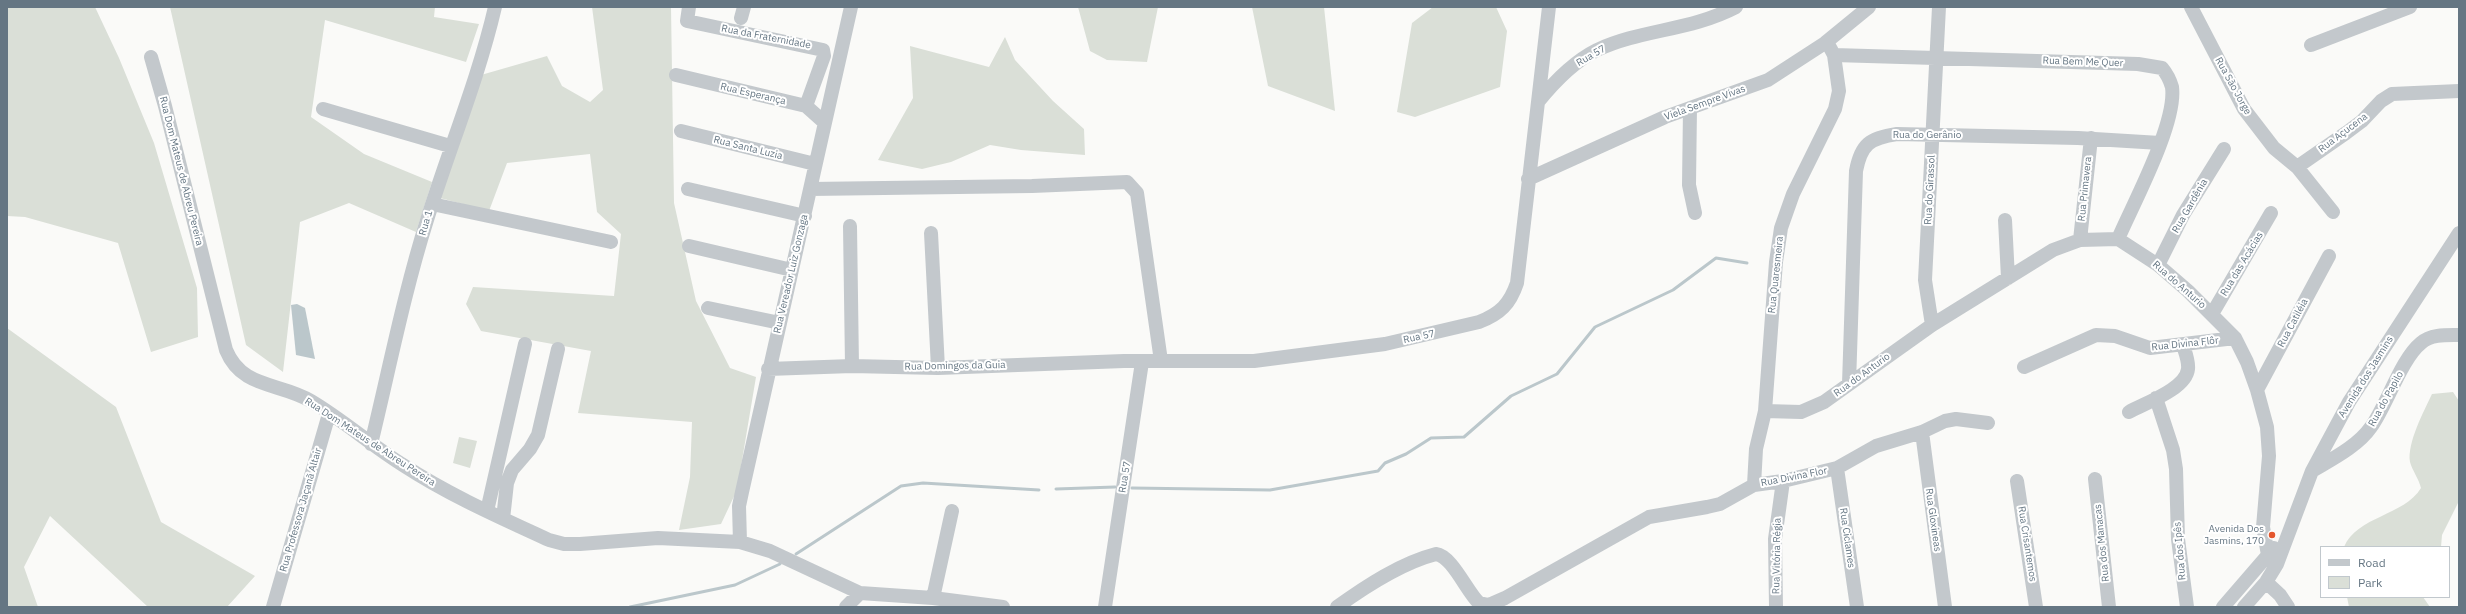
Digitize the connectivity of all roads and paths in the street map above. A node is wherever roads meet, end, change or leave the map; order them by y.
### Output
1 (495, 7) edge
2 (689, 7) edge
3 (851, 7) edge
4 (1549, 7) edge
5 (1736, 7) edge
6 (1869, 7) edge
7 (1939, 7) edge
8 (2192, 7) edge
9 (2410, 7) edge
10 (1827, 42) junction
11 (2311, 45) dead end
12 (1834, 55) junction
13 (151, 57) dead end
14 (1937, 58) junction
15 (676, 75) dead end
16 (2459, 91) edge
17 (1538, 102) junction
18 (806, 106) junction
19 (1690, 108) junction
20 (323, 109) dead end
21 (825, 123) junction
22 (681, 131) dead end
23 (1934, 134) junction
24 (2091, 138) junction
25 (2160, 143) junction
26 (450, 146) junction
27 (2224, 149) dead end
28 (815, 164) junction
29 (2297, 166) junction
30 (1528, 178) junction
31 (810, 189) junction
32 (688, 190) dead end
33 (432, 204) junction
34 (2333, 212) dead end
35 (1695, 213) dead end
36 (2272, 213) dead end
37 (805, 216) junction
38 (2005, 220) dead end
39 (850, 226) dead end
40 (931, 233) dead end
41 (2459, 233) edge
42 (2118, 239) junction
43 (2080, 240) junction
44 (611, 242) dead end
45 (689, 246) dead end
46 (2329, 256) dead end
47 (2158, 265) junction
48 (792, 270) junction
49 (2008, 278) junction
50 (708, 308) dead end
51 (2212, 314) junction
52 (780, 323) junction
53 (1932, 325) junction
54 (2459, 335) edge
55 (2235, 338) junction
56 (525, 344) dead end
57 (2183, 345) junction
58 (558, 349) dead end
59 (1161, 361) junction
60 (1142, 362) junction
61 (852, 366) junction
62 (2024, 367) dead end
63 (938, 368) junction
64 (768, 369) junction
65 (1849, 384) junction
66 (2257, 390) junction
67 (2156, 398) junction
68 (1765, 411) junction
69 (2129, 412) dead end
70 (329, 414) junction
71 (1988, 423) dead end
72 (1922, 432) junction
73 (370, 444) junction
74 (1837, 468) junction
75 (2312, 471) junction
76 (2095, 479) dead end
77 (1783, 481) junction
78 (2017, 481) dead end
79 (1754, 485) junction
80 (487, 511) junction
81 (952, 512) dead end
82 (503, 519) junction
83 (740, 542) junction
84 (2273, 559) junction
85 (2266, 582) junction
86 (860, 593) junction
87 (933, 598) junction
88 (273, 607) edge
89 (846, 607) edge
90 (1003, 607) edge
91 (1105, 607) edge
92 (1337, 607) edge
93 (1776, 607) edge
94 (1857, 607) edge
95 (1945, 607) edge
96 (2036, 607) edge
97 (2110, 607) edge
98 (2187, 607) edge
99 (2223, 607) edge
100 (2244, 607) edge
101 (2288, 607) edge

1 - 26 street, Rua 1
2 - 18 street, Rua da Fraternidade
3 - 21 street, Rua Vereador Luiz Gonzaga
4 - 17 street
5 - 17 street, Rua 57
6 - 10 street, Viela Sempre Vivas
7 - 14 street, Rua do Girassol
8 - 29 street, Rua São Jorge
9 - 11 street
10 - 12 street
10 - 19 street, Viela Sempre Vivas
12 - 14 street, Rua Bem Me Quer
12 - 68 street, Rua Quaresmeira
13 - 70 street, Rua Dom Mateus de Abreu Pereira
14 - 23 street, Rua do Girassol
14 - 25 street, Rua Bem Me Quer
15 - 18 street, Rua Esperança
16 - 29 street, Rua Açucena
17 - 30 street, Rua 57
18 - 21 street, Rua Esperança
19 - 30 street, Viela Sempre Vivas
19 - 35 street
20 - 26 street
21 - 28 street, Rua Vereador Luiz Gonzaga
22 - 28 street, Rua Santa Luzia
23 - 24 street, Rua do Gerânio
23 - 53 street, Rua do Girassol
23 - 65 street, Rua do Gerânio
24 - 25 street, Rua do Gerânio
24 - 43 street, Rua Primavera
25 - 42 street, Rua Bem Me Quer
26 - 33 street, Rua 1
27 - 47 street, Rua Gardênia
28 - 31 street, Rua Vereador Luiz Gonzaga
29 - 34 street, Rua São Jorge
30 - 59 street, Rua 57
31 - 37 street, Rua Vereador Luiz Gonzaga
31 - 59 street
32 - 37 street
33 - 44 street
33 - 73 street, Rua 1
36 - 51 street, Rua das Acácias
37 - 48 street, Rua Vereador Luiz Gonzaga
38 - 49 street
39 - 61 street
40 - 63 street
41 - 75 street, Avenida dos Jasmins
42 - 43 street, Rua do Anturio
42 - 47 street, Rua do Anturio
43 - 49 street, Rua do Anturio
45 - 48 street
46 - 66 street, Rua Catiléia
47 - 51 street, Rua do Anturio
48 - 52 street, Rua Vereador Luiz Gonzaga
49 - 53 street, Rua do Anturio
50 - 52 street
51 - 55 street, Rua do Anturio
52 - 64 street, Rua Vereador Luiz Gonzaga
53 - 65 street, Rua do Anturio
54 - 75 street, Rua do Papilo
55 - 57 street, Rua Divina Flôr
55 - 66 street, Rua do Anturio
56 - 80 street
57 - 62 street, Rua Divina Flôr
57 - 67 street
58 - 82 street
59 - 60 street, Rua 57
60 - 63 street, Rua Domingos da Guia
60 - 91 street, Rua 57
61 - 63 street, Rua Domingos da Guia
61 - 64 street, Rua Domingos da Guia
64 - 83 street, Rua Vereador Luiz Gonzaga
65 - 68 street, Rua do Anturio
66 - 84 street, Rua do Anturio
67 - 69 street
67 - 98 street, Rua dos Ipês
68 - 79 street, Rua Quaresmeira
70 - 73 street, Rua Dom Mateus de Abreu Pereira
70 - 88 street, Rua Professora Jaçanã Altair
71 - 72 street, Rua Divina Flor
72 - 74 street, Rua Divina Flor
72 - 95 street, Rua Gloxineas
73 - 80 street, Rua Dom Mateus de Abreu Pereira
74 - 77 street, Rua Divina Flor
74 - 94 street, Rua Ciclames
75 - 84 street, Avenida dos Jasmins
76 - 97 street, Rua dos Manacas
77 - 79 street, Rua Divina Flor
77 - 93 street, Rua Vitória Régia
78 - 96 street, Rua Crisantemos
79 - 92 street
80 - 82 street, Rua Dom Mateus de Abreu Pereira
81 - 87 street
82 - 83 street, Rua Dom Mateus de Abreu Pereira
83 - 86 street, Rua Dom Mateus de Abreu Pereira
84 - 85 street, Avenida dos Jasmins
84 - 99 street, Avenida dos Jasmins
85 - 100 street, Avenida dos Jasmins
85 - 101 street
86 - 87 street, Rua Dom Mateus de Abreu Pereira
86 - 89 street
87 - 90 street, Rua Dom Mateus de Abreu Pereira

